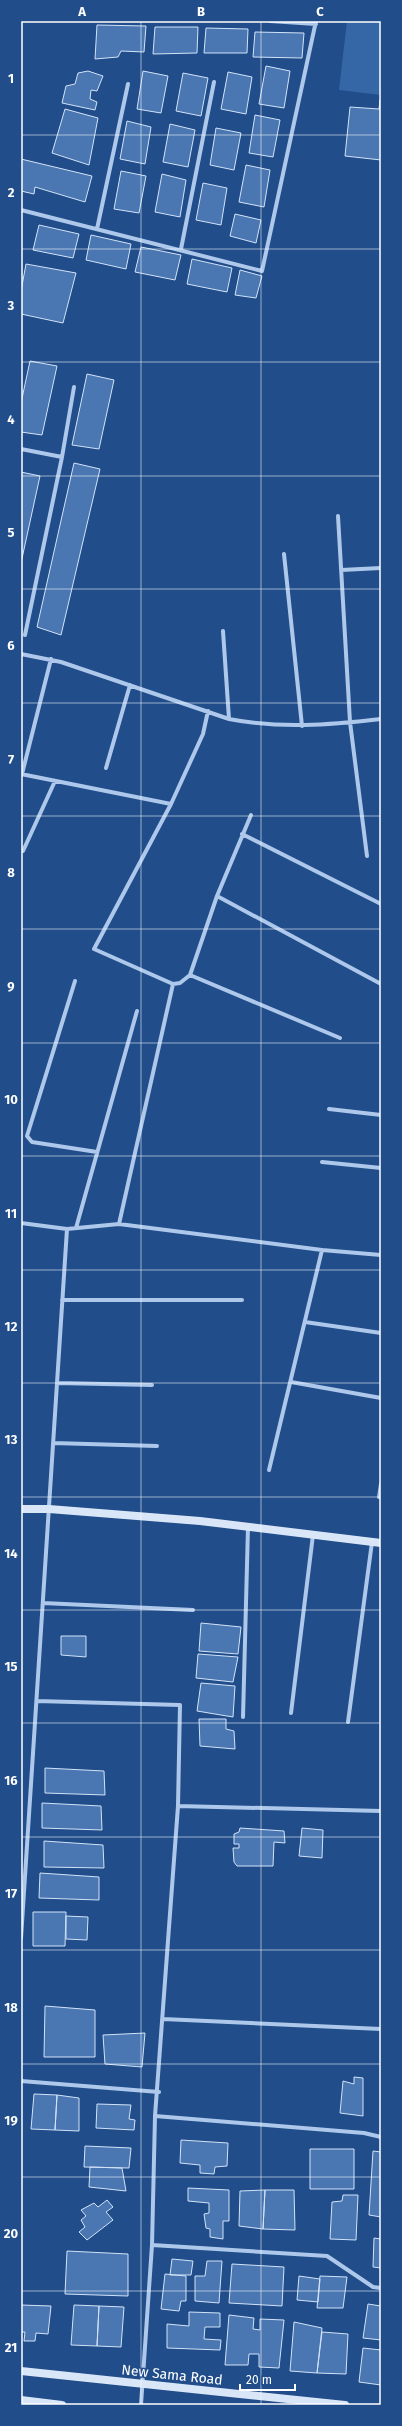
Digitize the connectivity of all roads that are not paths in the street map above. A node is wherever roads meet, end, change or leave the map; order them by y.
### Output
1 (270, 21) edge
2 (316, 23) edge
3 (214, 82) dead end
4 (128, 84) dead end
5 (21, 210) edge
6 (97, 229) junction
7 (181, 249) junction
8 (74, 387) dead end
9 (21, 449) edge
10 (62, 457) junction
11 (338, 516) dead end
12 (284, 554) dead end
13 (381, 568) edge
14 (341, 570) junction
15 (224, 631) dead end
16 (25, 635) dead end
17 (21, 654) edge
18 (51, 659) junction
19 (130, 686) junction
20 (208, 712) junction
21 (229, 719) junction
22 (381, 719) edge
23 (350, 722) junction
24 (302, 726) junction
25 (106, 768) dead end
26 (22, 774) edge
27 (55, 781) junction
28 (170, 804) junction
29 (251, 816) dead end
30 (242, 834) junction
31 (23, 851) dead end
32 (367, 856) dead end
33 (218, 896) junction
34 (381, 904) edge
35 (190, 976) junction
36 (75, 981) dead end
37 (173, 984) junction
38 (381, 984) edge
39 (137, 1011) dead end
40 (340, 1038) dead end
41 (329, 1109) dead end
42 (381, 1115) edge
43 (97, 1152) junction
44 (322, 1162) dead end
45 (381, 1168) edge
46 (21, 1223) edge
47 (119, 1224) junction
48 (76, 1228) junction
49 (67, 1229) junction
50 (322, 1250) junction
51 (381, 1255) edge
52 (62, 1300) junction
53 (242, 1300) dead end
54 (305, 1322) junction
55 (381, 1333) edge
56 (291, 1382) junction
57 (57, 1383) junction
58 (152, 1385) dead end
59 (381, 1398) edge
60 (53, 1444) junction
61 (157, 1446) dead end
62 (269, 1470) dead end
63 (381, 1484) edge
64 (381, 1497) edge
65 (21, 1509) edge
66 (49, 1509) junction
67 (248, 1527) junction
68 (313, 1535) junction
69 (372, 1542) junction
70 (381, 1543) edge
71 (43, 1603) junction
72 (193, 1610) dead end
73 (36, 1701) junction
74 (291, 1713) dead end
75 (242, 1717) dead end
76 (348, 1722) dead end
77 (178, 1806) junction
78 (381, 1811) edge
79 (22, 1891) edge
80 (21, 1938) edge
81 (163, 2019) junction
82 (381, 2029) edge
83 (21, 2081) edge
84 (159, 2092) junction
85 (156, 2116) junction
86 (381, 2137) edge
87 (152, 2245) junction
88 (381, 2288) edge
89 (21, 2371) edge
90 (142, 2385) junction
91 (21, 2400) edge
92 (62, 2405) edge
93 (141, 2405) edge
94 (344, 2405) edge

1 - 2 street
2 - 7 street
3 - 7 street
4 - 6 street
5 - 6 street
6 - 7 street
8 - 10 street
9 - 10 street
10 - 16 street
11 - 14 street
12 - 24 street
13 - 14 street
14 - 23 street
15 - 21 street
17 - 18 street
18 - 19 street
18 - 26 street
19 - 20 street
19 - 25 street
20 - 21 street
20 - 28 street
21 - 24 street
22 - 23 street
23 - 24 street
23 - 32 street
26 - 27 street
27 - 28 street
27 - 31 street
28 - 37 street
29 - 30 street
30 - 33 street
30 - 34 street
33 - 35 street
33 - 38 street
35 - 37 street
35 - 40 street
36 - 43 street
37 - 47 street
39 - 43 street
41 - 42 street
43 - 48 street
44 - 45 street
46 - 49 street
47 - 48 street
47 - 50 street
48 - 49 street
49 - 52 street
50 - 51 street
50 - 54 street
52 - 53 street
52 - 57 street
54 - 55 street
54 - 56 street
56 - 59 street
56 - 62 street
57 - 58 street
57 - 60 street
60 - 61 street
60 - 66 street
63 - 64 street
65 - 66 street
66 - 67 street
66 - 71 street
67 - 68 street
67 - 75 street
68 - 69 street
68 - 74 street
69 - 70 street
69 - 76 street
71 - 72 street
71 - 73 street
73 - 77 street
73 - 79 street
77 - 78 street
77 - 81 street
79 - 80 street
81 - 82 street
81 - 84 street
83 - 84 street
84 - 85 street
85 - 86 street
85 - 87 street
87 - 88 street
87 - 90 street
89 - 90 street, New Sama Road
90 - 93 street
90 - 94 street, New Sama Road
91 - 92 street

